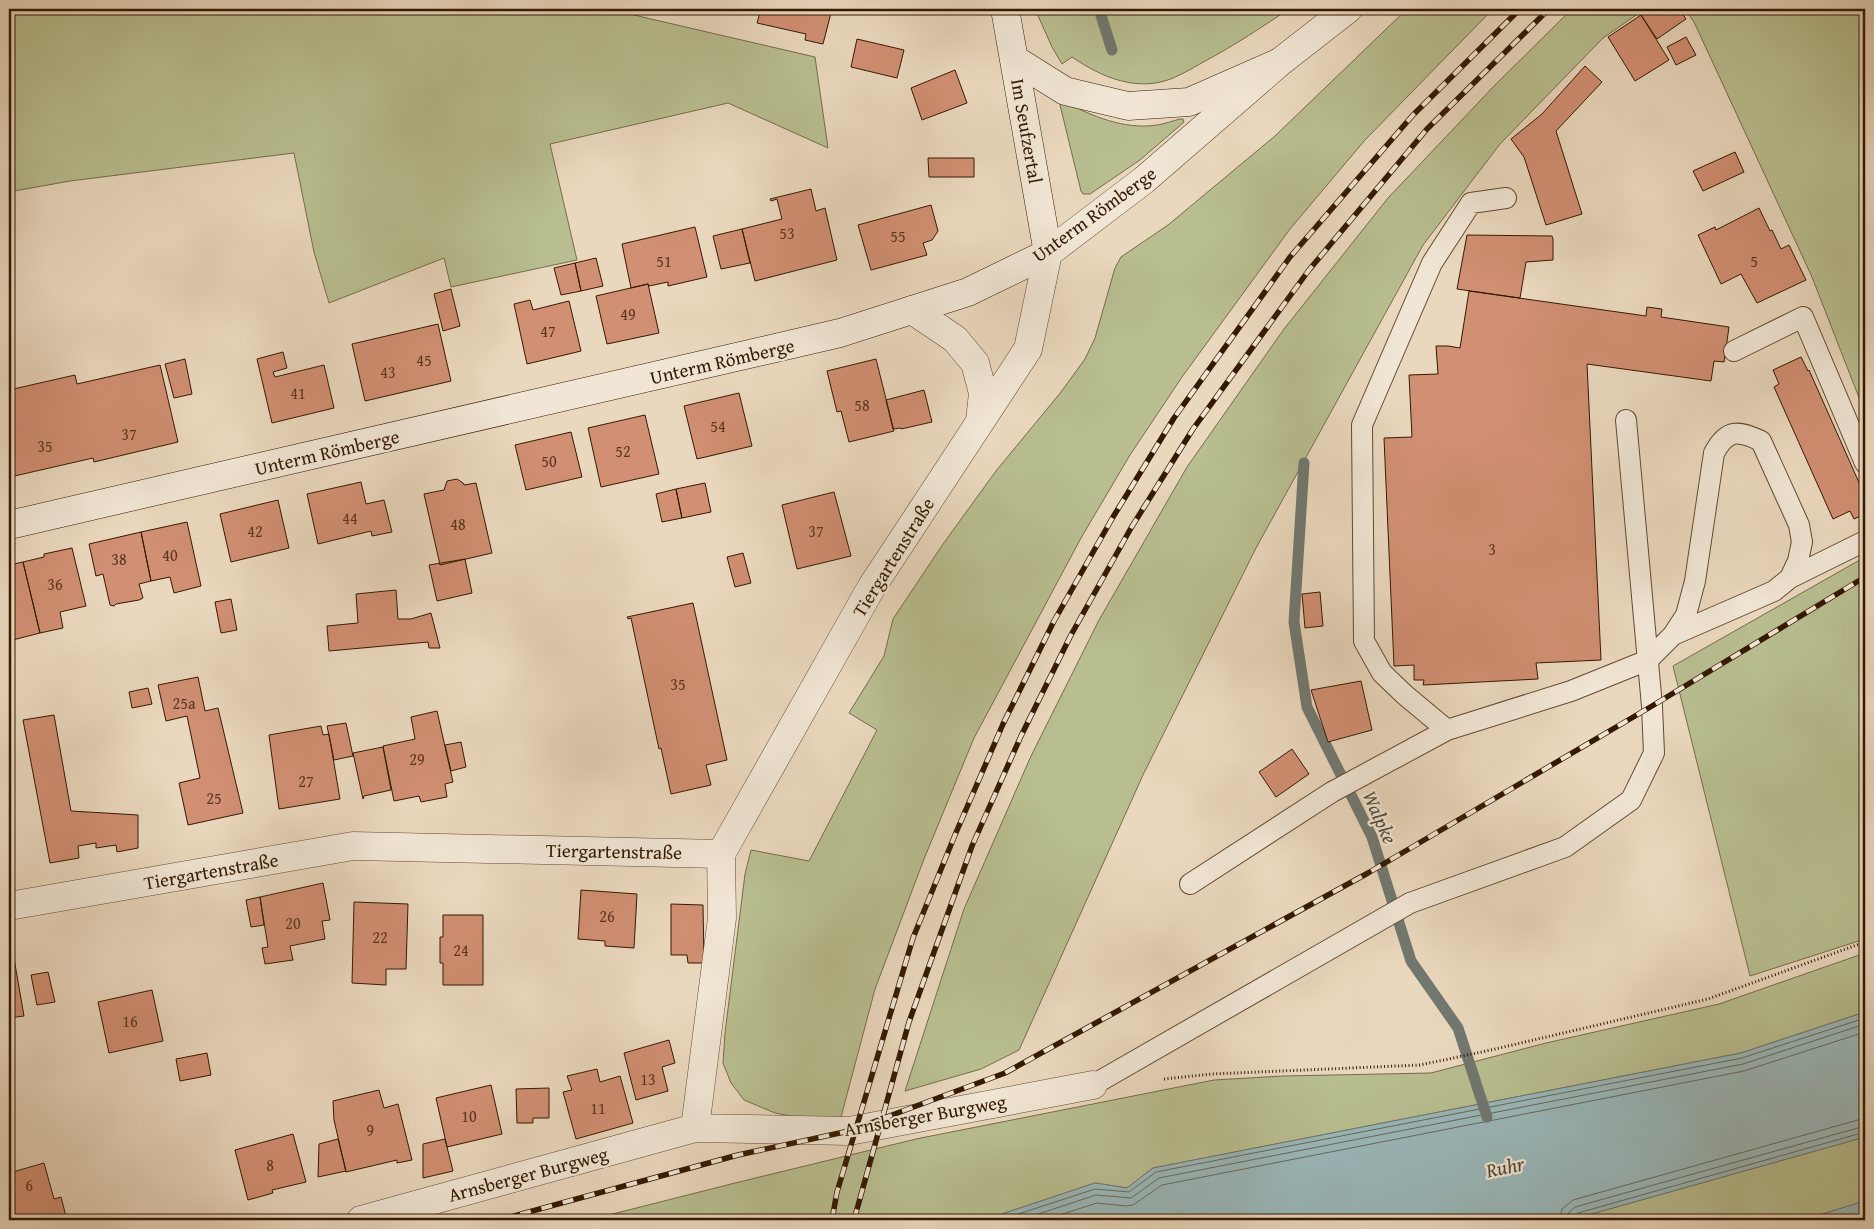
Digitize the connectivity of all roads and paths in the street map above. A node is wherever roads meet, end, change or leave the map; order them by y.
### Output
1 (1005, 9) edge
2 (1348, 9) edge
3 (1014, 59) junction
4 (1280, 62) junction
5 (1506, 198) dead end
6 (1048, 253) junction
7 (912, 310) junction
8 (1734, 350) dead end
9 (1626, 420) dead end
10 (980, 422) junction
11 (1865, 464) edge
12 (9, 525) edge
13 (1865, 541) edge
14 (1790, 578) junction
15 (1673, 635) junction
16 (1648, 660) junction
17 (1447, 730) junction
18 (721, 854) junction
19 (1190, 884) dead end
20 (9, 906) edge
21 (1865, 942) edge
22 (1212, 1074) dead end
23 (1093, 1085) joint
24 (695, 1128) junction
25 (362, 1220) edge

1 - 3 street, Im Seufzertal
2 - 4 street, Unterm Römberge
3 - 4 street
3 - 6 street, Im Seufzertal
4 - 6 street, Unterm Römberge
5 - 17 lane
6 - 7 street, Unterm Römberge
6 - 10 street, Tiergartenstraße
7 - 10 street, Tiergartenstraße
7 - 12 street, Unterm Römberge
8 - 11 lane
9 - 16 lane
10 - 18 street, Tiergartenstraße
13 - 14 lane
14 - 15 lane
14 - 15 lane
15 - 16 lane
16 - 17 lane
16 - 23 lane
17 - 19 lane
18 - 20 street, Tiergartenstraße
18 - 24 street
21 - 22 path
23 - 24 street, Arnsberger Burgweg
24 - 25 street, Arnsberger Burgweg

